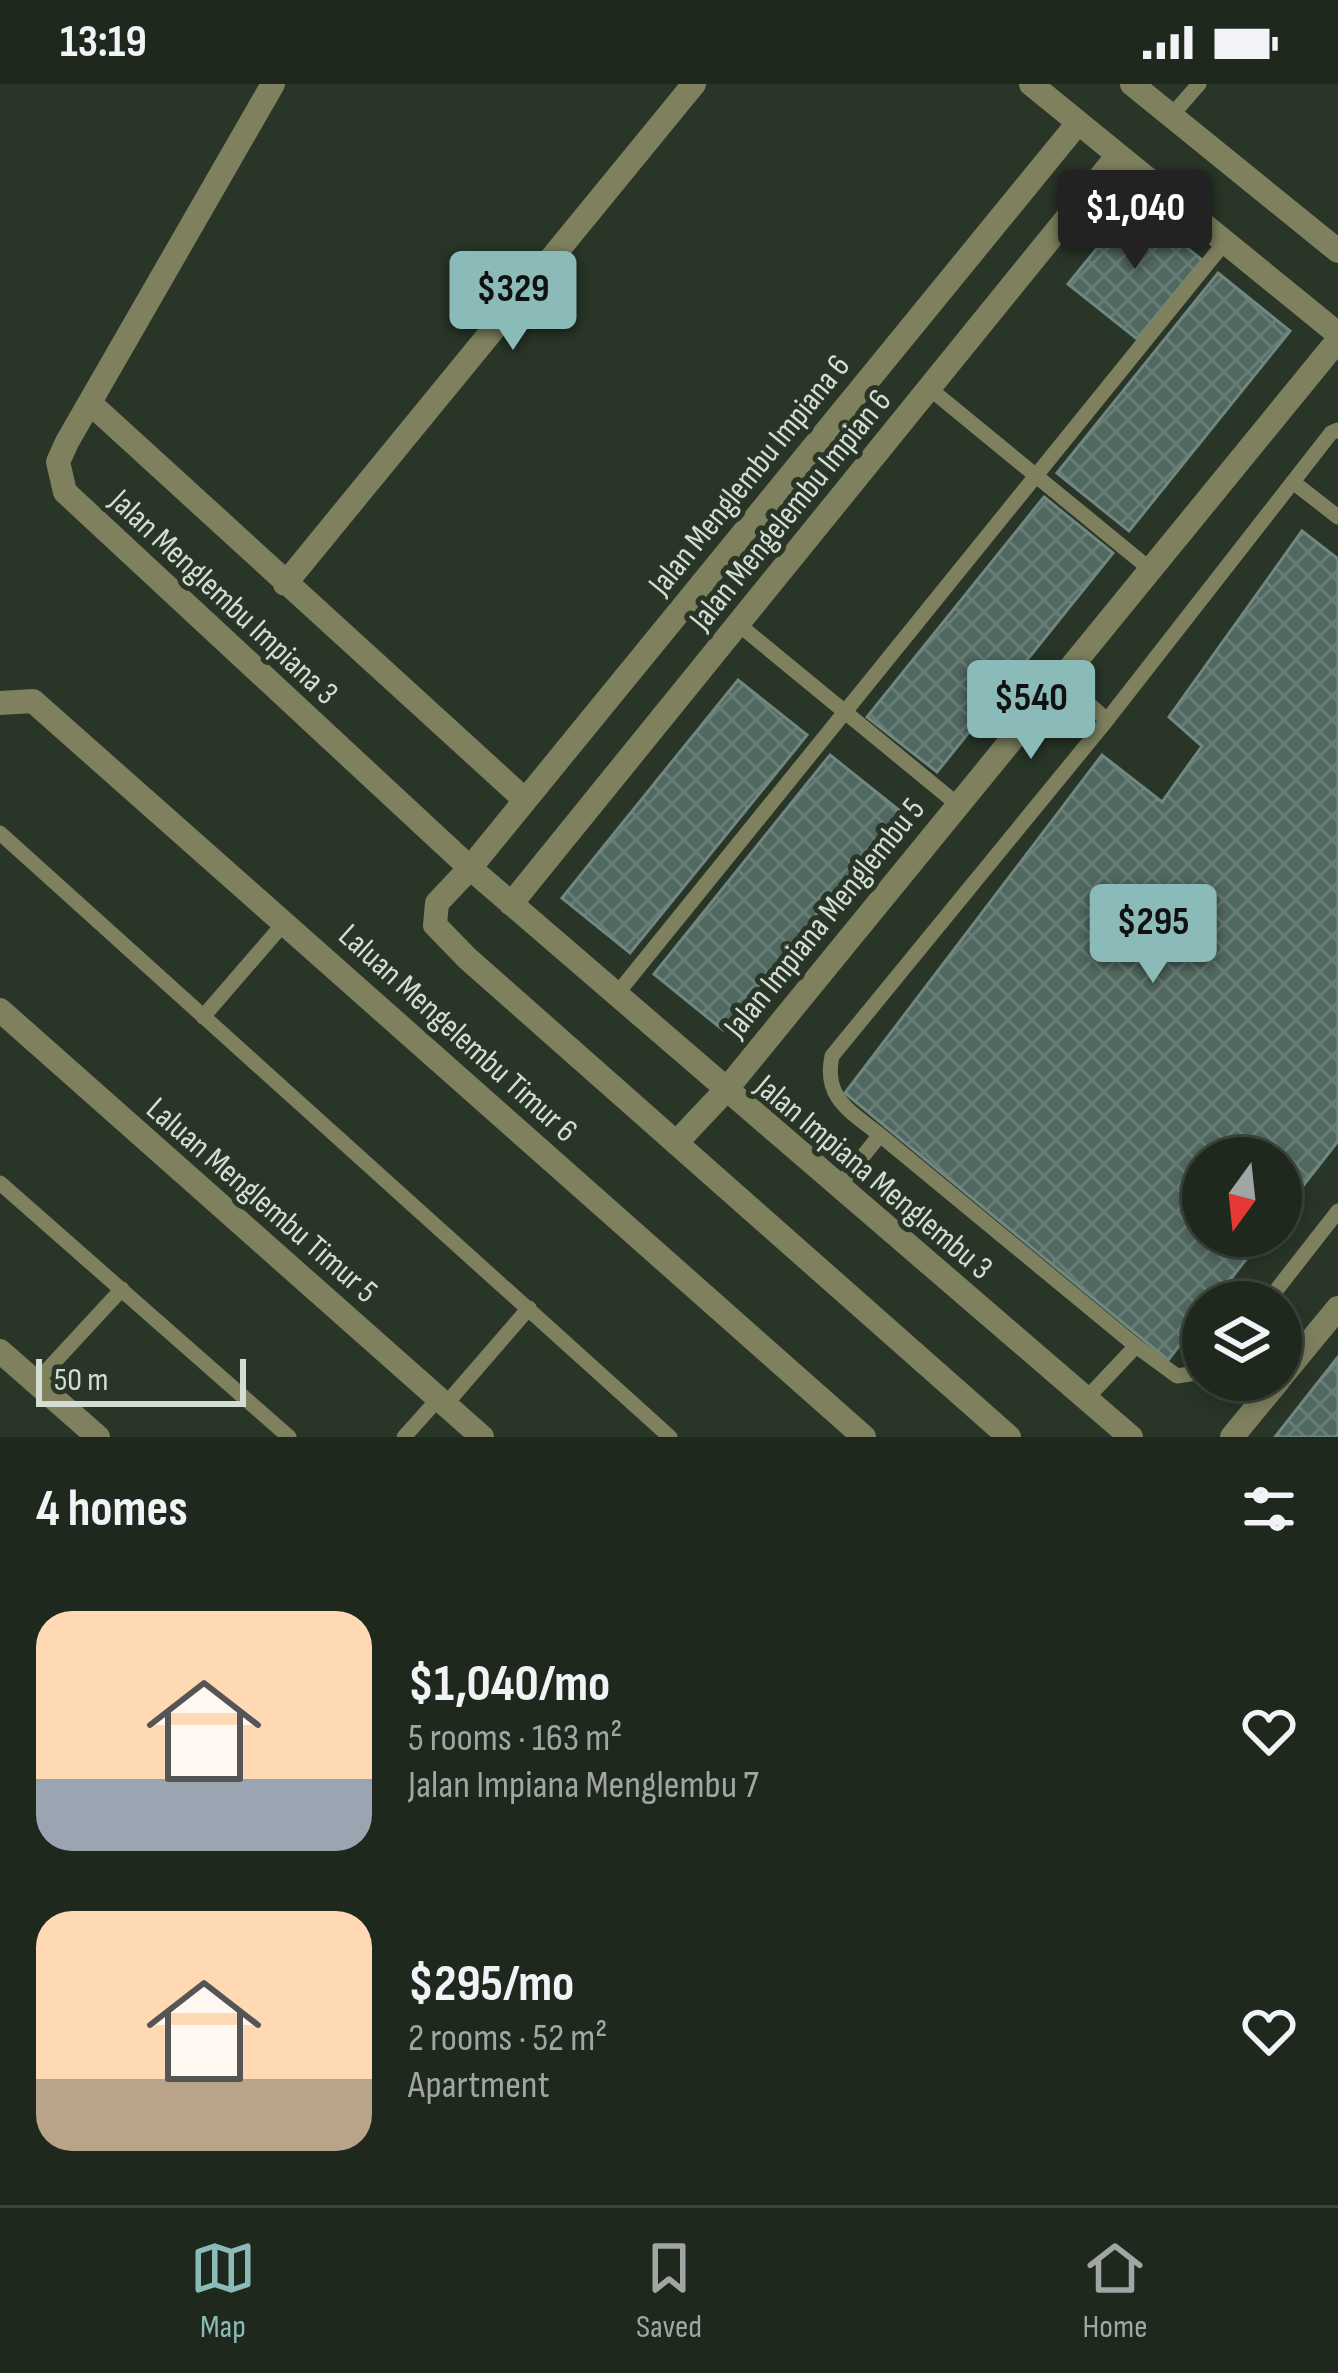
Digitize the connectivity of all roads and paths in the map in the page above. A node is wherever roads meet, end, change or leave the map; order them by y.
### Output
1 (273, 84) edge
2 (694, 84) edge
3 (1031, 84) edge
4 (1132, 84) edge
5 (1199, 84) edge
6 (1171, 116) junction
7 (1078, 123) junction
8 (1118, 155) junction
9 (1225, 242) junction
10 (1338, 251) edge
11 (1338, 337) edge
12 (929, 388) junction
13 (90, 403) junction
14 (1338, 430) edge
15 (1036, 476) junction
16 (1293, 482) junction
17 (1338, 517) edge
18 (1151, 570) junction
19 (285, 584) junction
20 (738, 624) junction
21 (1060, 679) junction
22 (0, 704) edge
23 (845, 712) junction
24 (1107, 720) junction
25 (524, 800) junction
26 (957, 804) junction
27 (0, 833) edge
28 (470, 868) junction
29 (512, 904) junction
30 (285, 922) junction
31 (616, 995) junction
32 (0, 1010) edge
33 (203, 1017) junction
34 (725, 1091) junction
35 (880, 1135) junction
36 (676, 1143) junction
37 (0, 1183) edge
38 (838, 1187) junction
39 (1338, 1211) edge
40 (1283, 1281) edge
41 (122, 1288) junction
42 (529, 1308) junction
43 (1338, 1308) edge
44 (1136, 1346) junction
45 (0, 1351) edge
46 (1302, 1352) edge
47 (1182, 1375) edge
48 (36, 1382) junction
49 (1086, 1400) junction
50 (442, 1401) junction
51 (1262, 1401) edge
52 (98, 1437) edge
53 (289, 1437) edge
54 (404, 1437) edge
55 (482, 1437) edge
56 (670, 1437) edge
57 (864, 1437) edge
58 (1009, 1437) edge
59 (1131, 1437) edge
60 (1232, 1437) edge

1 - 13 street, Jalan Menglembu Impiana 3
2 - 19 street, Jalan Menglembu Impiana 3
3 - 7 street
4 - 6 street
5 - 6 lane
6 - 10 street
7 - 8 street
7 - 25 street, Jalan Menglembu Impiana 6
8 - 9 street
8 - 12 street, Jalan Mengelembu Impian 6
9 - 11 street
9 - 15 lane
11 - 18 street, Jalan Impiana Menglembu 5
12 - 15 lane
12 - 20 street, Jalan Mengelembu Impian 6
13 - 19 street
13 - 28 street, Jalan Menglembu Impiana 3
14 - 16 lane
15 - 18 lane
15 - 23 lane
16 - 17 lane
16 - 24 lane
18 - 21 street, Jalan Impiana Menglembu 5
19 - 25 street
20 - 23 lane
20 - 29 street, Jalan Mengelembu Impian 6
21 - 24 lane
21 - 26 street, Jalan Impiana Menglembu 5
22 - 30 street, Laluan Mengelembu Timur 6
23 - 26 lane
23 - 31 lane
24 - 35 lane
25 - 28 street, Jalan Menglembu Impiana 6
26 - 34 street, Jalan Impiana Menglembu 5
27 - 33 lane
28 - 29 street, Jalan Impiana Menglembu 3
28 - 36 street, Jalan Menglembu Impiana 6
29 - 31 street, Jalan Impiana Menglembu 3
30 - 33 lane
30 - 57 street, Laluan Mengelembu Timur 6
31 - 34 street, Jalan Impiana Menglembu 3
32 - 50 street, Laluan Menglembu Timur 5
33 - 42 lane
34 - 36 street, Jalan Impiana Menglembu 5
34 - 38 street, Jalan Impiana Menglembu 3
35 - 38 lane
35 - 44 lane
36 - 58 street
37 - 41 lane
38 - 49 street, Jalan Impiana Menglembu 3
39 - 40 lane
41 - 48 lane
41 - 53 lane
42 - 50 lane
42 - 56 lane
43 - 46 street
44 - 47 lane
44 - 49 lane
45 - 48 street
48 - 52 street
49 - 59 street, Jalan Impiana Menglembu 3
50 - 54 lane
50 - 55 street, Laluan Menglembu Timur 5
51 - 60 street

